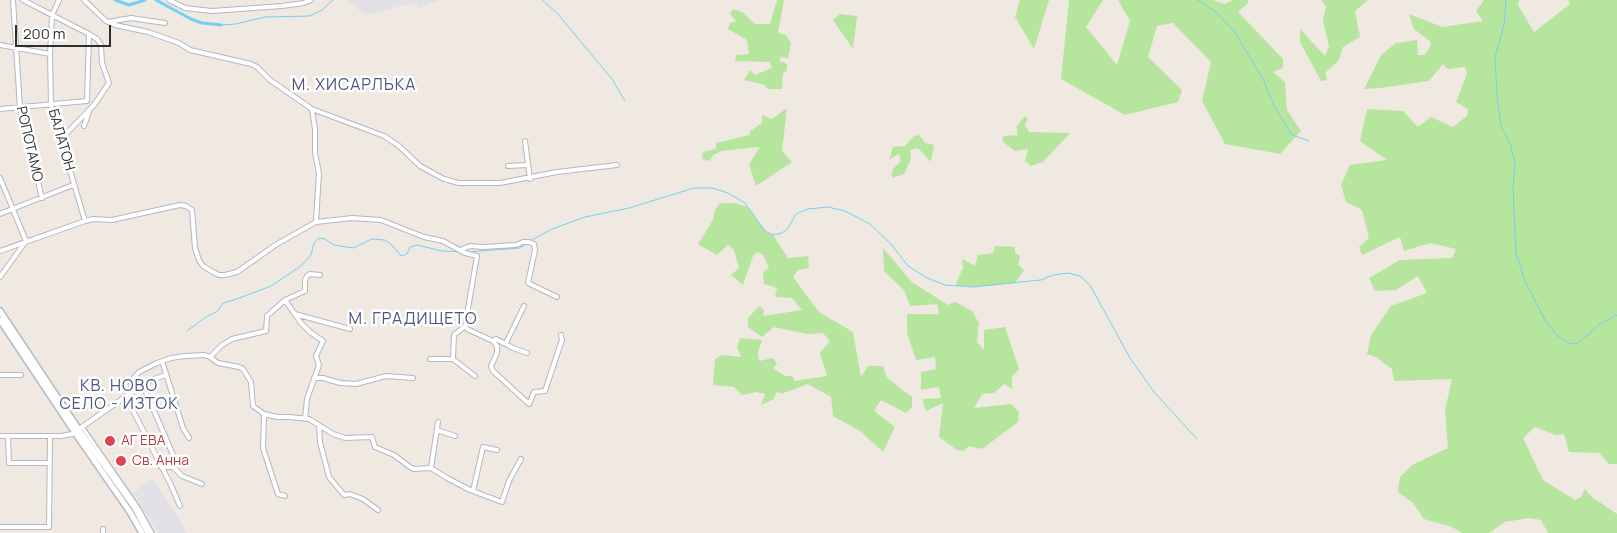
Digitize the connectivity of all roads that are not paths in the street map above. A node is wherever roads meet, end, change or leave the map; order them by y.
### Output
1 (13, 0) edge
2 (23, 0) edge
3 (59, 0) edge
4 (84, 0) edge
5 (169, 0) edge
6 (311, 0) edge
7 (52, 15) junction
8 (108, 22) junction
9 (165, 22) dead end
10 (89, 34) junction
11 (0, 46) edge
12 (16, 49) junction
13 (50, 54) junction
14 (51, 106) junction
15 (20, 108) junction
16 (0, 109) edge
17 (312, 109) junction
18 (89, 110) junction
19 (84, 126) dead end
20 (61, 139) junction
21 (525, 142) dead end
22 (527, 165) junction
23 (617, 165) dead end
24 (508, 166) dead end
25 (0, 178) edge
26 (530, 179) junction
27 (73, 185) junction
28 (42, 198) junction
29 (12, 210) junction
30 (0, 214) edge
31 (85, 221) junction
32 (316, 222) junction
33 (26, 241) junction
34 (0, 251) edge
35 (462, 251) junction
36 (320, 275) dead end
37 (0, 277) edge
38 (557, 296) dead end
39 (285, 300) junction
40 (524, 306) dead end
41 (0, 311) edge
42 (295, 314) junction
43 (0, 320) edge
44 (465, 326) junction
45 (350, 329) dead end
46 (561, 335) dead end
47 (493, 341) junction
48 (506, 343) junction
49 (528, 353) dead end
50 (210, 357) junction
51 (430, 359) dead end
52 (453, 359) junction
53 (162, 361) junction
54 (0, 375) edge
55 (21, 375) dead end
56 (166, 375) junction
57 (475, 376) dead end
58 (314, 378) junction
59 (413, 378) dead end
60 (143, 385) junction
61 (132, 392) junction
62 (126, 397) junction
63 (264, 414) junction
64 (305, 419) junction
65 (438, 422) dead end
66 (320, 425) junction
67 (79, 430) junction
68 (437, 430) junction
69 (0, 436) edge
70 (8, 436) junction
71 (50, 436) junction
72 (455, 436) dead end
73 (190, 438) dead end
74 (497, 450) dead end
75 (520, 458) dead end
76 (50, 462) junction
77 (161, 467) junction
78 (173, 467) junction
79 (431, 468) junction
80 (202, 484) dead end
81 (473, 491) junction
82 (285, 496) dead end
83 (180, 506) dead end
84 (378, 510) dead end
85 (0, 527) edge
86 (142, 533) edge
87 (148, 533) edge
88 (152, 533) edge

1 - 12 street, РОПОТАМО
2 - 7 street
3 - 7 street, БАЛАТОН
4 - 8 street
5 - 6 street
7 - 10 street
7 - 13 street, БАЛАТОН
8 - 9 street
8 - 17 street
10 - 14 street
10 - 18 street
11 - 12 street
12 - 13 street
12 - 15 street, РОПОТАМО
13 - 14 street, БАЛАТОН
14 - 15 street
14 - 20 street, БАЛАТОН
15 - 16 street
15 - 28 street, РОПОТАМО
17 - 26 street
17 - 32 street
18 - 19 street
18 - 20 street
20 - 27 street, БАЛАТОН
21 - 22 street
22 - 24 street
22 - 26 street
23 - 26 street
25 - 29 street
27 - 28 street
27 - 31 street, БАЛАТОН
28 - 29 street
29 - 30 street
29 - 33 street
31 - 32 street
31 - 33 street
32 - 35 street
33 - 34 street
33 - 37 street
35 - 38 street
35 - 44 street
36 - 39 street
39 - 42 street
39 - 50 street
40 - 48 street
41 - 67 street
42 - 45 street
42 - 58 street
43 - 67 street
44 - 47 street
44 - 52 street
46 - 47 street
47 - 48 street
48 - 49 street
50 - 53 street
50 - 63 street
51 - 52 street
52 - 57 street
53 - 56 street
53 - 61 street
54 - 55 street
56 - 60 street
56 - 73 street
58 - 59 street
58 - 64 street
60 - 61 street
60 - 78 street
61 - 62 street
62 - 67 street
62 - 77 street
63 - 64 street
63 - 82 street
64 - 66 street
65 - 68 street
66 - 79 street
66 - 84 street
67 - 71 street
67 - 86 street
67 - 87 street
67 - 88 street
68 - 72 street
68 - 79 street
69 - 70 street
70 - 71 street
70 - 76 street
71 - 76 street
74 - 81 street
75 - 81 street
76 - 85 street
77 - 78 street
77 - 83 street
78 - 80 street
79 - 81 street

